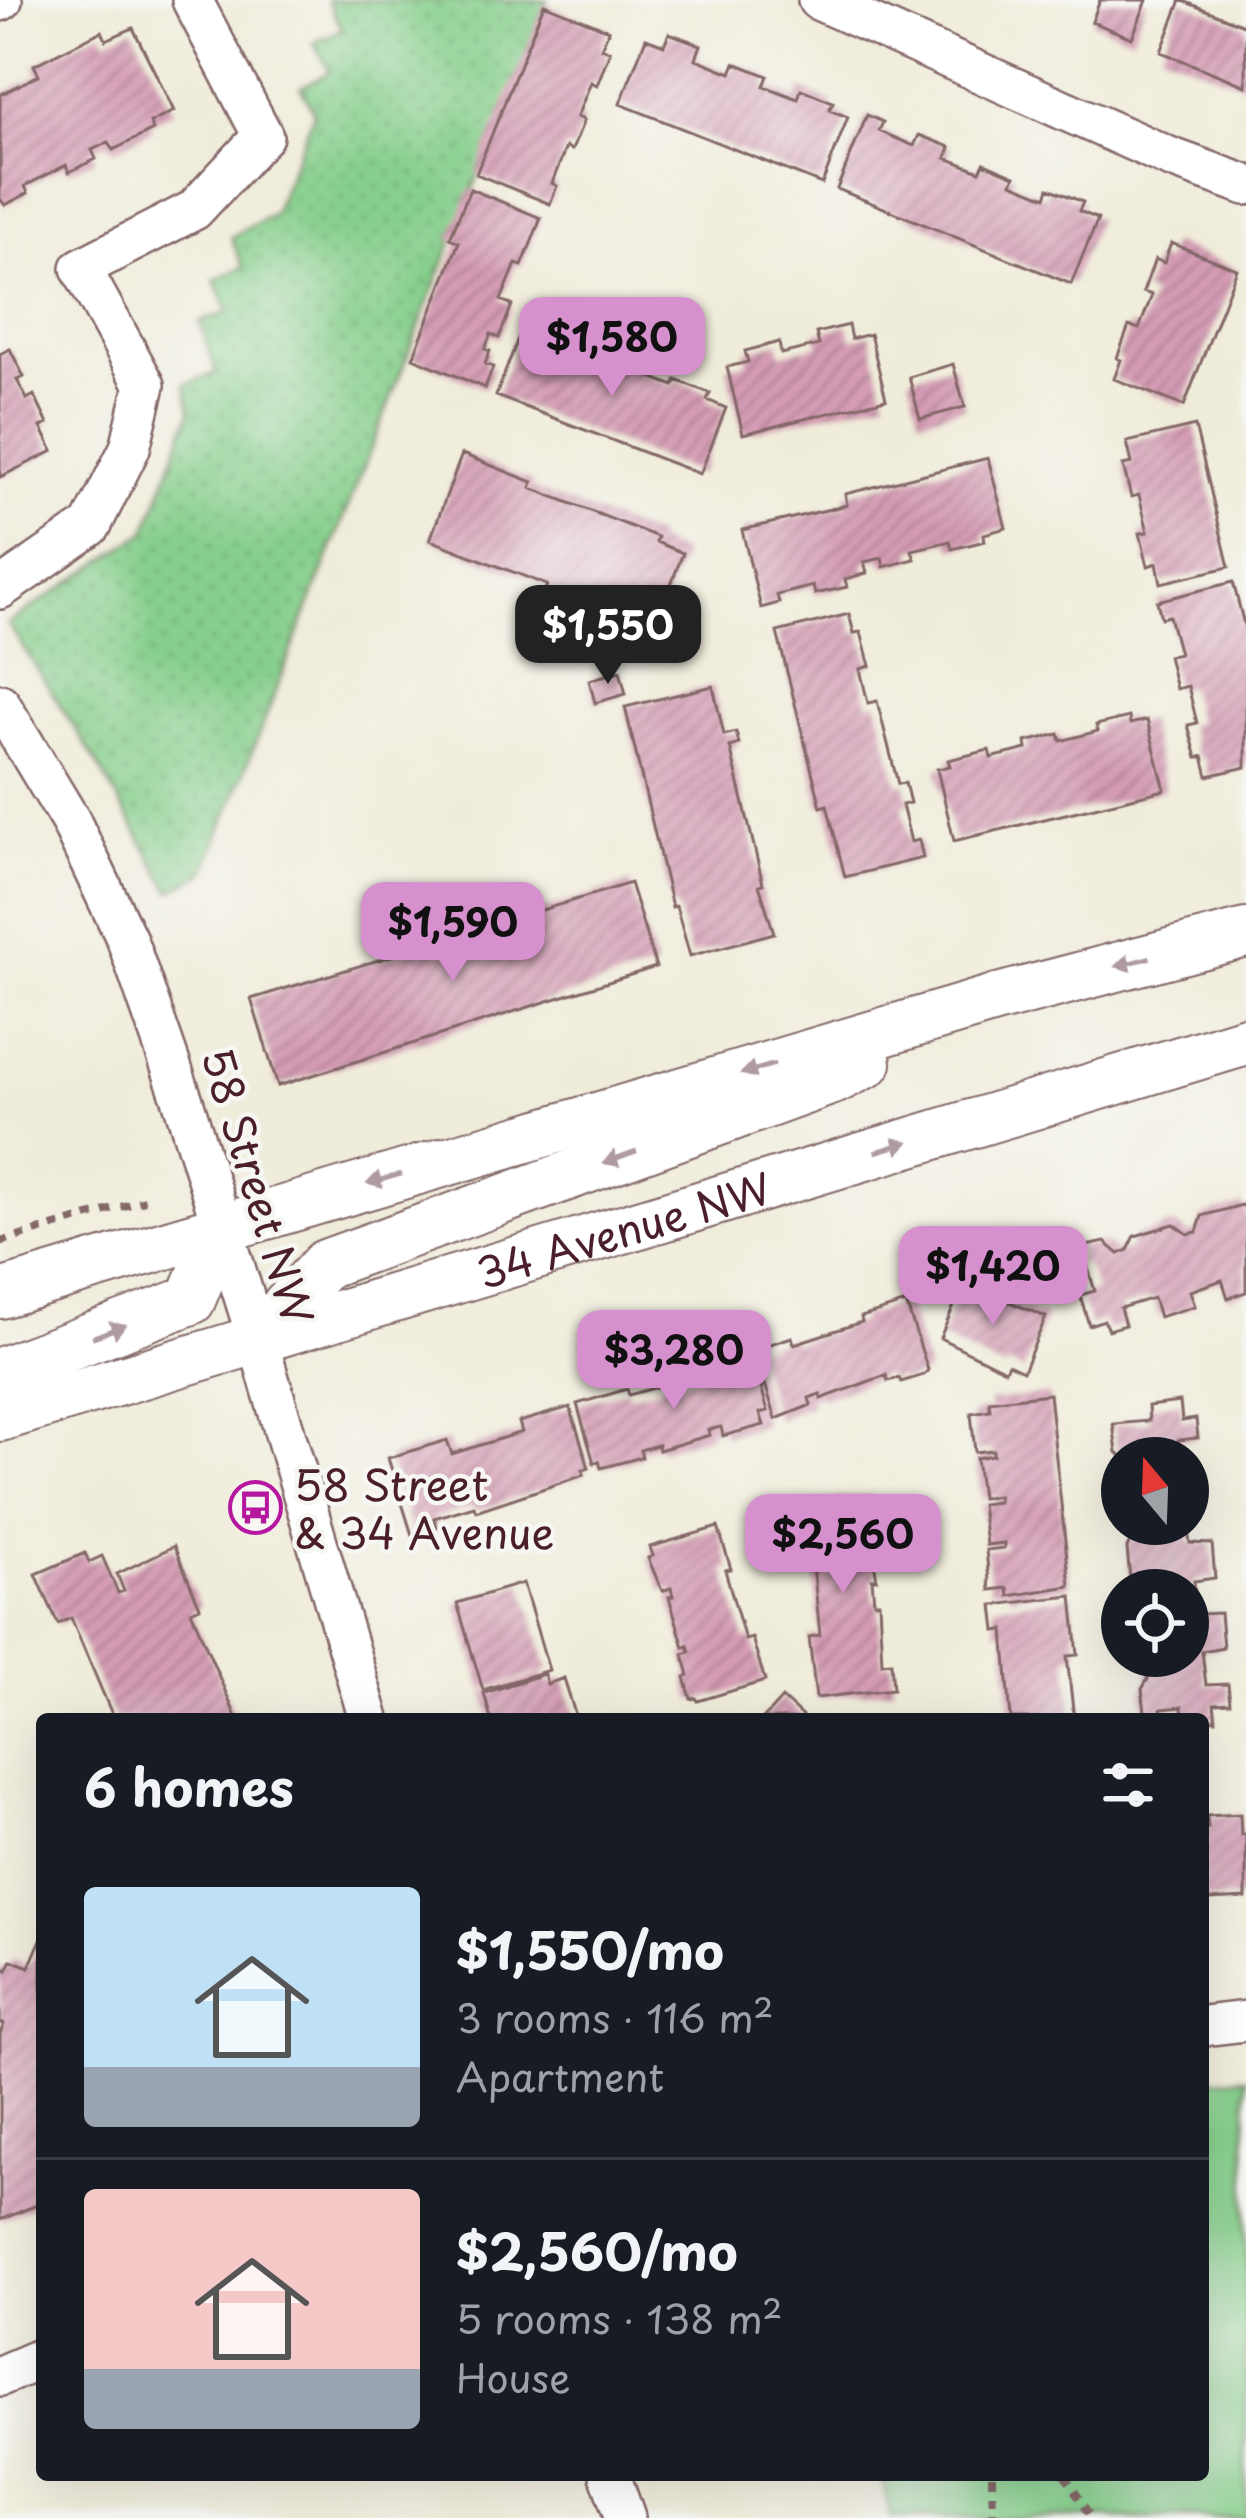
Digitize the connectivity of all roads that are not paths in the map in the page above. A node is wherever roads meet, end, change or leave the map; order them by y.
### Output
1 (193, 0) edge
2 (818, 0) edge
3 (1246, 185) edge
4 (0, 589) edge
5 (0, 704) edge
6 (1246, 932) edge
7 (998, 998) junction
8 (1246, 1041) edge
9 (221, 1228) junction
10 (0, 1294) edge
11 (256, 1338) junction
12 (0, 1372) edge
13 (0, 1418) edge
14 (367, 1713) edge
15 (1246, 2021) edge
16 (1209, 2025) edge
17 (36, 2361) edge
18 (0, 2376) edge
19 (612, 2481) edge
20 (625, 2518) edge

1 - 4 street
2 - 3 street
5 - 9 street, 58 Street NW
6 -> 7 main road
7 -> 9 main road
7 -> 11 main road
11 -> 8 main road, 34 Avenue NW
9 - 10 main road
9 - 11 street, 58 Street NW
12 -> 9 main road
11 - 13 main road, 34 Avenue NW
11 - 14 street, 58 Street NW
15 - 16 street
17 - 18 street
19 - 20 street

